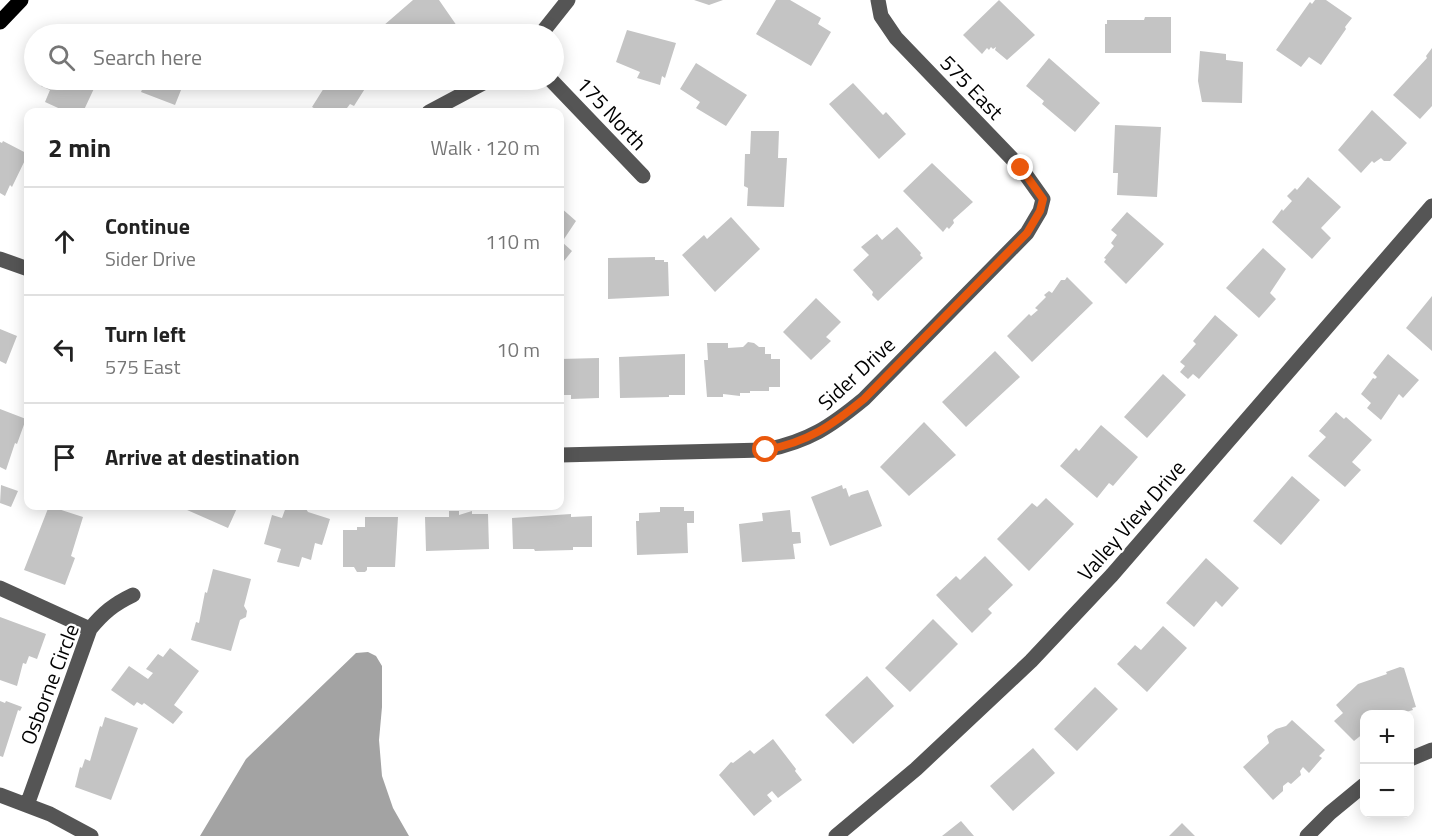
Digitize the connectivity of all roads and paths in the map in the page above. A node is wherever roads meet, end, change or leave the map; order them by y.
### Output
1 (21, 0) edge
2 (568, 0) edge
3 (878, 0) edge
4 (0, 22) edge
5 (549, 24) edge
6 (470, 90) edge
7 (561, 90) edge
8 (436, 108) edge
9 (643, 176) dead end
10 (1043, 199) joint
11 (1432, 206) edge
12 (0, 259) edge
13 (24, 268) edge
14 (564, 455) edge
15 (0, 588) edge
16 (133, 596) dead end
17 (90, 629) junction
18 (1432, 750) edge
19 (1414, 757) edge
20 (1360, 789) edge
21 (0, 795) edge
22 (27, 805) junction
23 (847, 833) edge
24 (91, 836) edge
25 (1307, 836) edge

1 - 4 main road
2 - 5 street
3 - 10 street, 575 East
6 - 8 street
7 - 9 street, 175 North
10 - 14 street, Sider Drive
11 - 23 street, Valley View Drive
12 - 13 street
15 - 17 street
16 - 17 street, Osborne Circle
17 - 22 street, Osborne Circle
18 - 19 street
20 - 25 street
21 - 22 street
22 - 24 street

